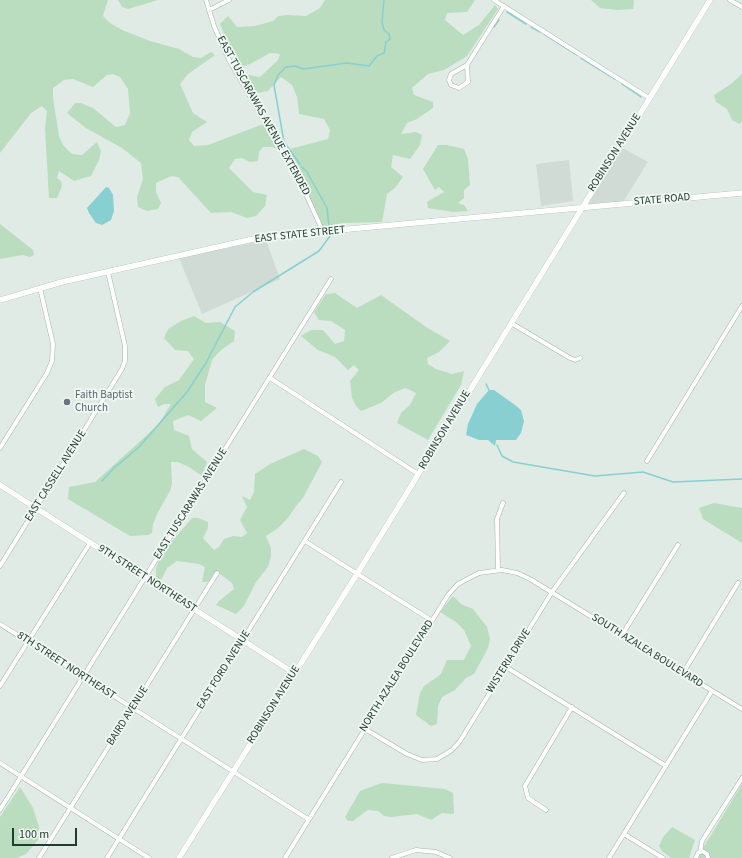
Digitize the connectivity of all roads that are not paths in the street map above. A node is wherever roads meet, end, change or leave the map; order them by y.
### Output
1 (206, 0) edge
2 (229, 0) edge
3 (494, 0) edge
4 (710, 0) edge
5 (730, 0) edge
6 (504, 6) junction
7 (742, 7) edge
8 (209, 10) junction
9 (467, 65) junction
10 (650, 98) junction
11 (742, 193) edge
12 (581, 208) junction
13 (321, 232) junction
14 (108, 272) junction
15 (331, 279) dead end
16 (40, 288) junction
17 (0, 300) edge
18 (742, 306) edge
19 (511, 322) junction
20 (580, 358) dead end
21 (270, 378) junction
22 (0, 448) edge
23 (647, 460) dead end
24 (418, 474) junction
25 (341, 482) dead end
26 (0, 485) edge
27 (624, 493) dead end
28 (503, 503) dead end
29 (36, 508) junction
30 (305, 541) junction
31 (90, 542) junction
32 (678, 544) dead end
33 (0, 566) edge
34 (498, 569) junction
35 (217, 573) dead end
36 (357, 574) junction
37 (145, 578) junction
38 (738, 583) dead end
39 (552, 592) junction
40 (194, 609) junction
41 (432, 620) junction
42 (0, 624) edge
43 (622, 635) junction
44 (243, 640) junction
45 (28, 642) junction
46 (506, 667) junction
47 (294, 673) junction
48 (683, 673) junction
49 (83, 677) junction
50 (0, 686) edge
51 (712, 691) junction
52 (572, 707) junction
53 (133, 708) junction
54 (742, 709) edge
55 (365, 728) junction
56 (181, 740) junction
57 (0, 763) edge
58 (666, 766) junction
59 (232, 772) junction
60 (21, 776) junction
61 (742, 778) edge
62 (70, 808) junction
63 (0, 810) edge
64 (546, 810) dead end
65 (308, 819) junction
66 (624, 834) junction
67 (119, 839) junction
68 (700, 852) junction
69 (39, 858) edge
70 (107, 858) edge
71 (149, 858) edge
72 (179, 858) edge
73 (285, 858) edge
74 (392, 858) edge
75 (450, 858) edge
76 (609, 858) edge
77 (664, 858) edge
78 (696, 858) edge
79 (708, 858) edge

1 - 8 street, EAST TUSCARAWAS AVENUE EXTENDED
2 - 8 street
3 - 6 street
4 - 10 street, ROBINSON AVENUE
5 - 7 street
6 - 9 street
6 - 10 street
8 - 13 street, EAST TUSCARAWAS AVENUE EXTENDED
9 - 9 street
10 - 12 street, ROBINSON AVENUE
11 - 12 street, STATE ROAD
12 - 13 street, EAST STATE STREET
12 - 19 street, ROBINSON AVENUE
13 - 14 street, EAST STATE STREET
14 - 16 street, EAST STATE STREET
14 - 29 street, EAST CASSELL AVENUE
15 - 21 street, EAST TUSCARAWAS AVENUE
16 - 17 street, EAST STATE STREET
16 - 22 street
18 - 23 street
19 - 20 street
19 - 24 street, ROBINSON AVENUE
21 - 24 street
21 - 37 street, EAST TUSCARAWAS AVENUE
24 - 36 street, ROBINSON AVENUE
25 - 30 street, EAST FORD AVENUE
26 - 29 street, 9TH STREET NORTHEAST
27 - 39 street, WISTERIA DRIVE
28 - 34 street
29 - 31 street, 9TH STREET NORTHEAST
29 - 33 street, EAST CASSELL AVENUE
30 - 36 street
30 - 44 street, EAST FORD AVENUE
31 - 37 street, 9TH STREET NORTHEAST
31 - 45 street
32 - 43 street
34 - 39 street, NORTH AZALEA BOULEVARD
34 - 41 street, NORTH AZALEA BOULEVARD
35 - 40 street, BAIRD AVENUE
36 - 41 street
36 - 47 street, ROBINSON AVENUE
37 - 40 street, 9TH STREET NORTHEAST
37 - 49 street, EAST TUSCARAWAS AVENUE
38 - 48 street
39 - 43 street, SOUTH AZALEA BOULEVARD
39 - 46 street, WISTERIA DRIVE
40 - 44 street, 9TH STREET NORTHEAST
40 - 53 street, BAIRD AVENUE
41 - 55 street, NORTH AZALEA BOULEVARD
42 - 45 street, 8TH STREET NORTHEAST
43 - 48 street, SOUTH AZALEA BOULEVARD
44 - 47 street, 9TH STREET NORTHEAST
44 - 56 street, EAST FORD AVENUE
45 - 49 street, 8TH STREET NORTHEAST
45 - 50 street
46 - 52 street
46 - 55 street, WISTERIA DRIVE
47 - 59 street, ROBINSON AVENUE
48 - 51 street, SOUTH AZALEA BOULEVARD
49 - 53 street, 8TH STREET NORTHEAST
49 - 60 street, EAST TUSCARAWAS AVENUE
51 - 54 street, SOUTH AZALEA BOULEVARD
51 - 58 street
52 - 58 street
52 - 64 street
53 - 56 street, 8TH STREET NORTHEAST
53 - 62 street, BAIRD AVENUE
55 - 65 street, NORTH AZALEA BOULEVARD
56 - 59 street, 8TH STREET NORTHEAST
56 - 67 street, EAST FORD AVENUE
57 - 60 street
58 - 66 street
59 - 65 street, 8TH STREET NORTHEAST
59 - 72 street, ROBINSON AVENUE
60 - 62 street
60 - 63 street, EAST TUSCARAWAS AVENUE
61 - 68 street
62 - 67 street
62 - 69 street, BAIRD AVENUE
65 - 73 street, NORTH AZALEA BOULEVARD
66 - 76 street
66 - 77 street
67 - 70 street, EAST FORD AVENUE
67 - 71 street
68 - 78 street
68 - 79 street
74 - 75 street

